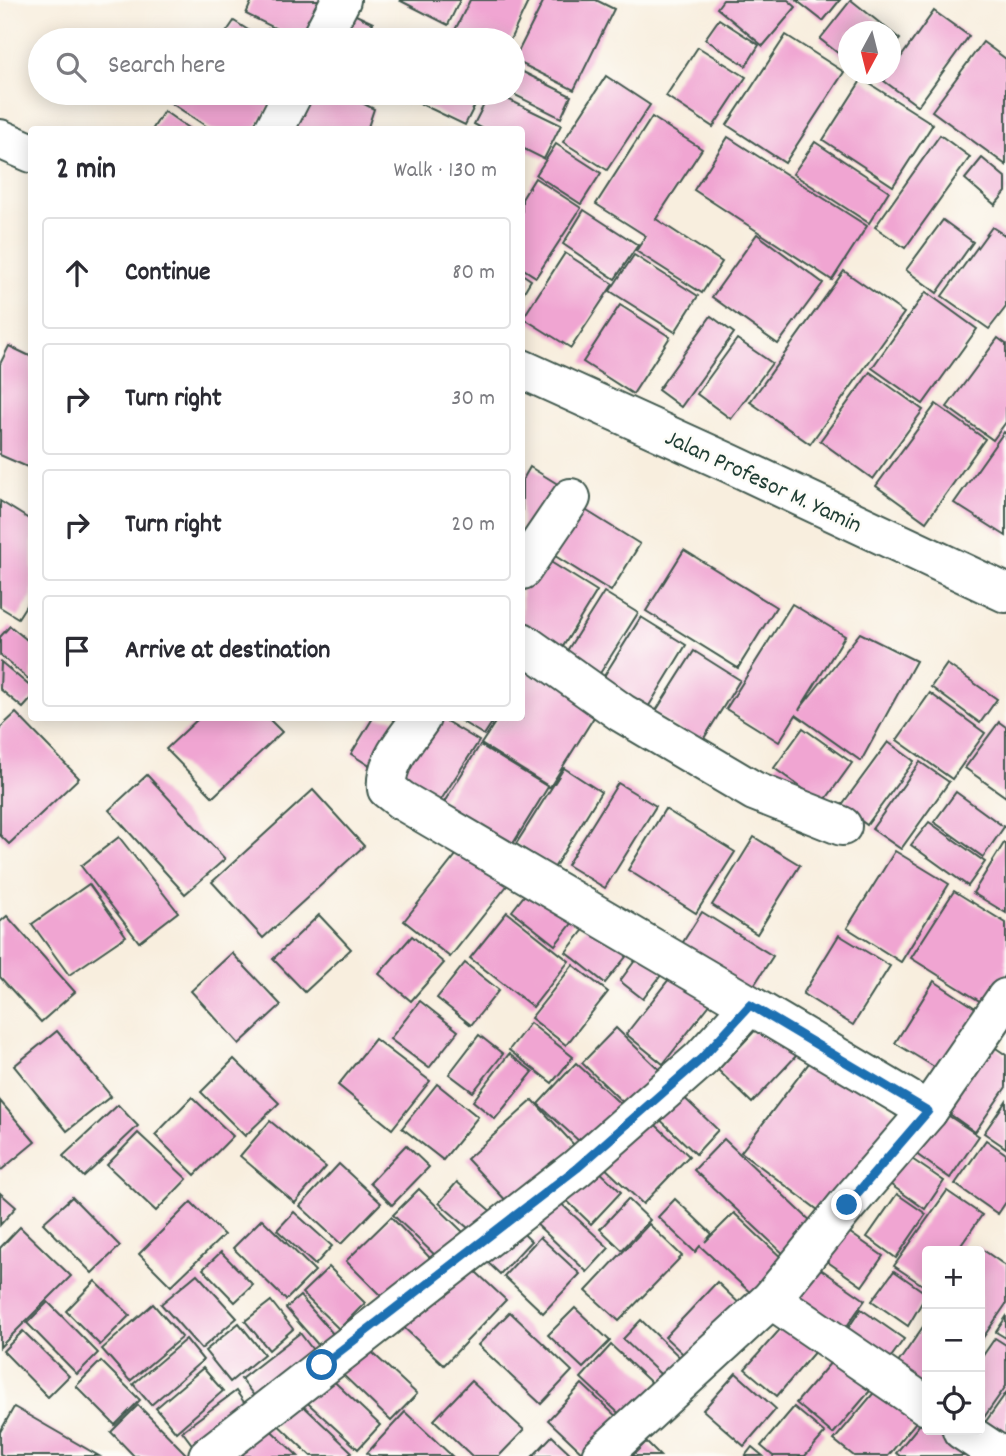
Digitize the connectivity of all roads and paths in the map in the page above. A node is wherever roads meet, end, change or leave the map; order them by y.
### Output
1 (341, 0) edge
2 (326, 28) edge
3 (287, 105) edge
4 (276, 126) edge
5 (0, 139) edge
6 (28, 151) edge
7 (525, 370) edge
8 (571, 498) dead end
9 (525, 566) edge
10 (1006, 593) edge
11 (525, 644) edge
12 (419, 721) edge
13 (842, 827) dead end
14 (1006, 998) edge
15 (750, 1005) junction
16 (928, 1111) junction
17 (771, 1299) junction
18 (922, 1403) edge
19 (970, 1435) edge
20 (208, 1456) edge
21 (601, 1456) edge
22 (1001, 1456) edge

1 - 2 street
3 - 4 street
5 - 6 street
7 - 10 street, Jalan Profesor M. Yamin
8 - 9 street
11 - 13 street
12 - 15 street
14 - 16 street
15 - 16 street
15 - 20 street
16 - 17 street
17 - 18 street
17 - 21 street
19 - 22 street

